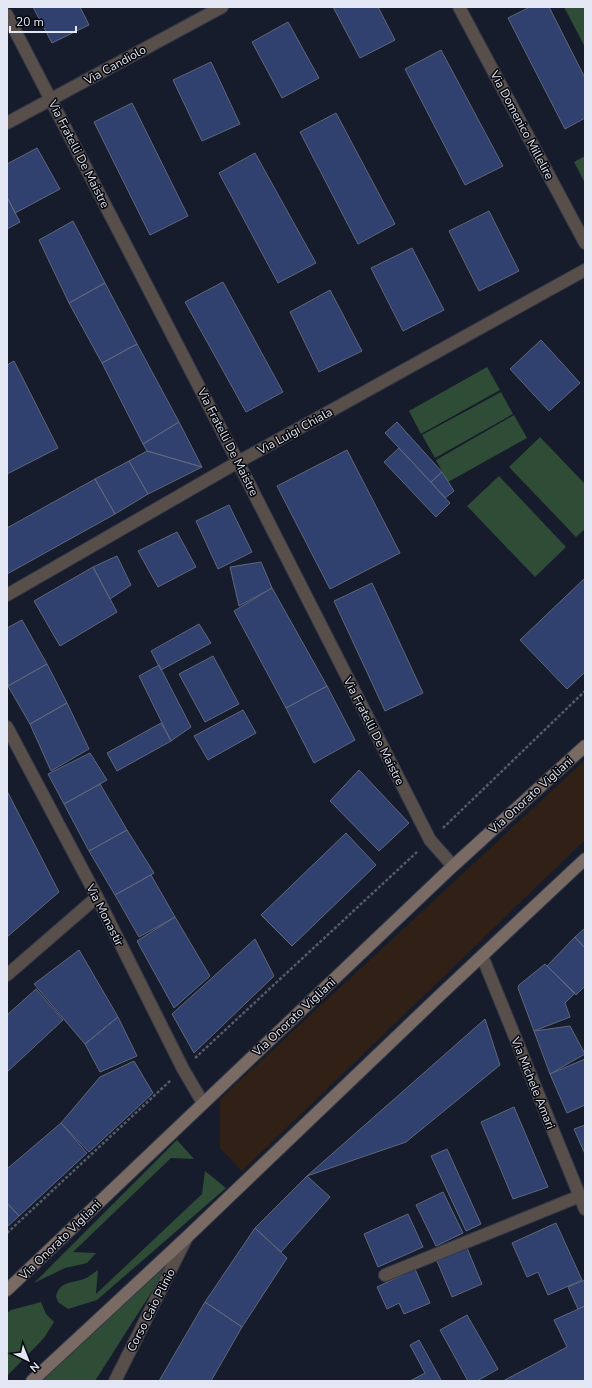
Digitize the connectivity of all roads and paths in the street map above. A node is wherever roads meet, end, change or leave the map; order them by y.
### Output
1 (222, 7) edge
2 (459, 7) edge
3 (7, 15) edge
4 (51, 100) junction
5 (7, 123) edge
6 (585, 243) edge
7 (585, 270) edge
8 (238, 462) junction
9 (7, 595) edge
10 (585, 691) edge
11 (7, 727) edge
12 (585, 746) edge
13 (430, 840) junction
14 (585, 859) edge
15 (453, 866) junction
16 (97, 897) junction
17 (482, 956) junction
18 (7, 975) edge
19 (183, 1069) junction
20 (203, 1103) junction
21 (580, 1196) junction
22 (585, 1209) edge
23 (7, 1233) edge
24 (186, 1238) junction
25 (385, 1275) dead end
26 (7, 1290) edge
27 (32, 1381) edge
28 (115, 1381) edge

1 - 4 street, Via Candiolo
2 - 6 street, Via Domenico Millelire
3 - 4 street, Via Fratelli De Maistre
4 - 5 street, Via Candiolo
4 - 8 street, Via Fratelli De Maistre
7 - 8 street, Via Luigi Chiala
8 - 9 street, Via Luigi Chiala
8 - 13 street, Via Fratelli De Maistre
10 - 13 path
11 - 16 street, Via Monastir
12 - 15 main road, Via Onorato Vigliani
13 - 15 street, Via Fratelli De Maistre
13 - 19 path
14 - 17 main road
15 - 20 main road, Via Onorato Vigliani
16 - 18 street
16 - 19 street, Via Monastir
17 - 21 street, Via Michele Amari
17 - 24 main road
19 - 20 street, Via Monastir
19 - 23 path
20 - 26 main road, Via Onorato Vigliani
21 - 22 street, Via Michele Amari
21 - 25 street
24 - 27 main road
24 - 28 street, Corso Caio Plinio

